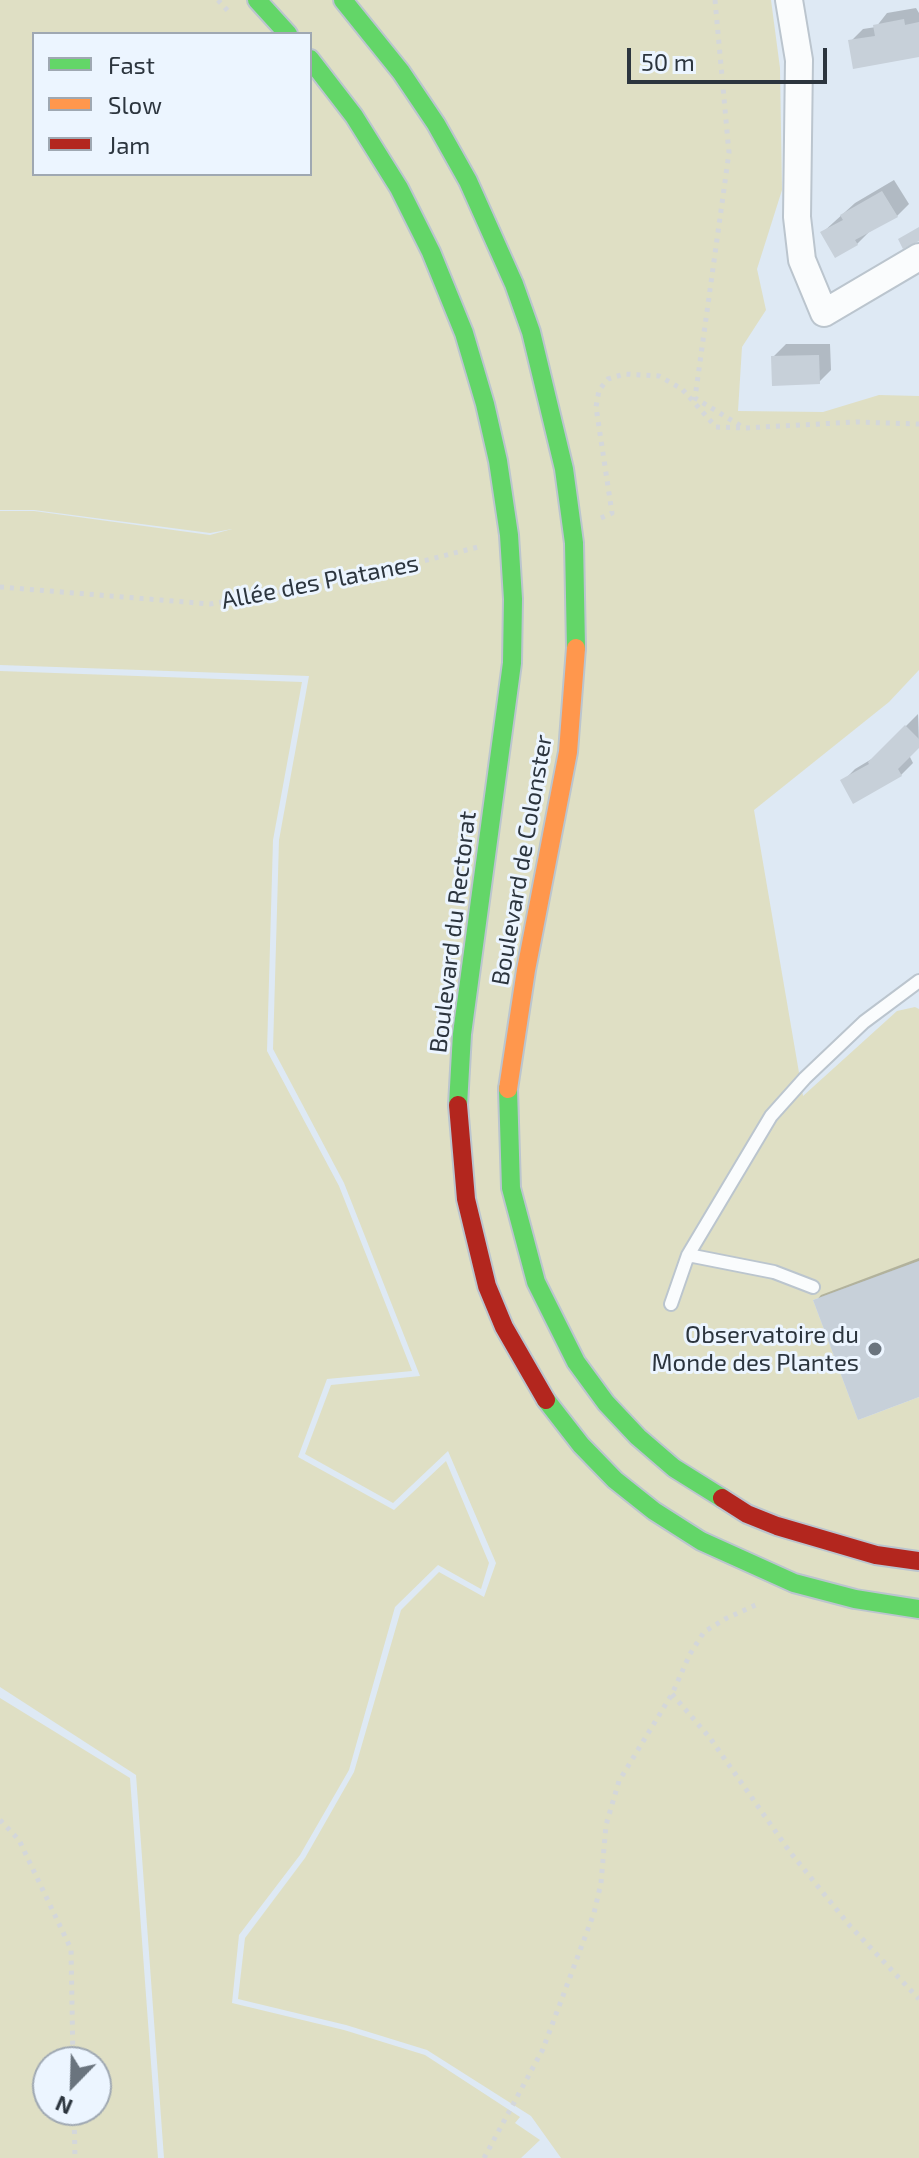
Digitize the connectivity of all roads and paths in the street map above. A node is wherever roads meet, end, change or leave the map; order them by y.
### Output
1 (257, 0) edge
2 (343, 0) edge
3 (715, 0) edge
4 (789, 0) edge
5 (286, 32) edge
6 (312, 62) edge
7 (919, 257) edge
8 (919, 424) edge
9 (744, 428) junction
10 (592, 521) dead end
11 (494, 542) dead end
12 (0, 587) edge
13 (919, 981) edge
14 (688, 1255) junction
15 (813, 1287) dead end
16 (671, 1304) dead end
17 (919, 1561) edge
18 (764, 1601) dead end
19 (919, 1609) edge
20 (672, 1694) junction
21 (0, 1820) edge
22 (919, 1999) edge
23 (73, 2046) edge
24 (74, 2126) edge
25 (75, 2158) edge
26 (484, 2158) edge

1 - 5 main road
2 - 17 main road, Boulevard de Colonster
3 - 9 path
4 - 7 street
6 - 19 main road, Boulevard du Rectorat
8 - 9 path
9 - 10 path
11 - 12 path, Allée des Platanes
13 - 14 lane
14 - 15 lane
14 - 16 lane
18 - 20 path
20 - 22 path
20 - 26 path
21 - 23 path
24 - 25 path

